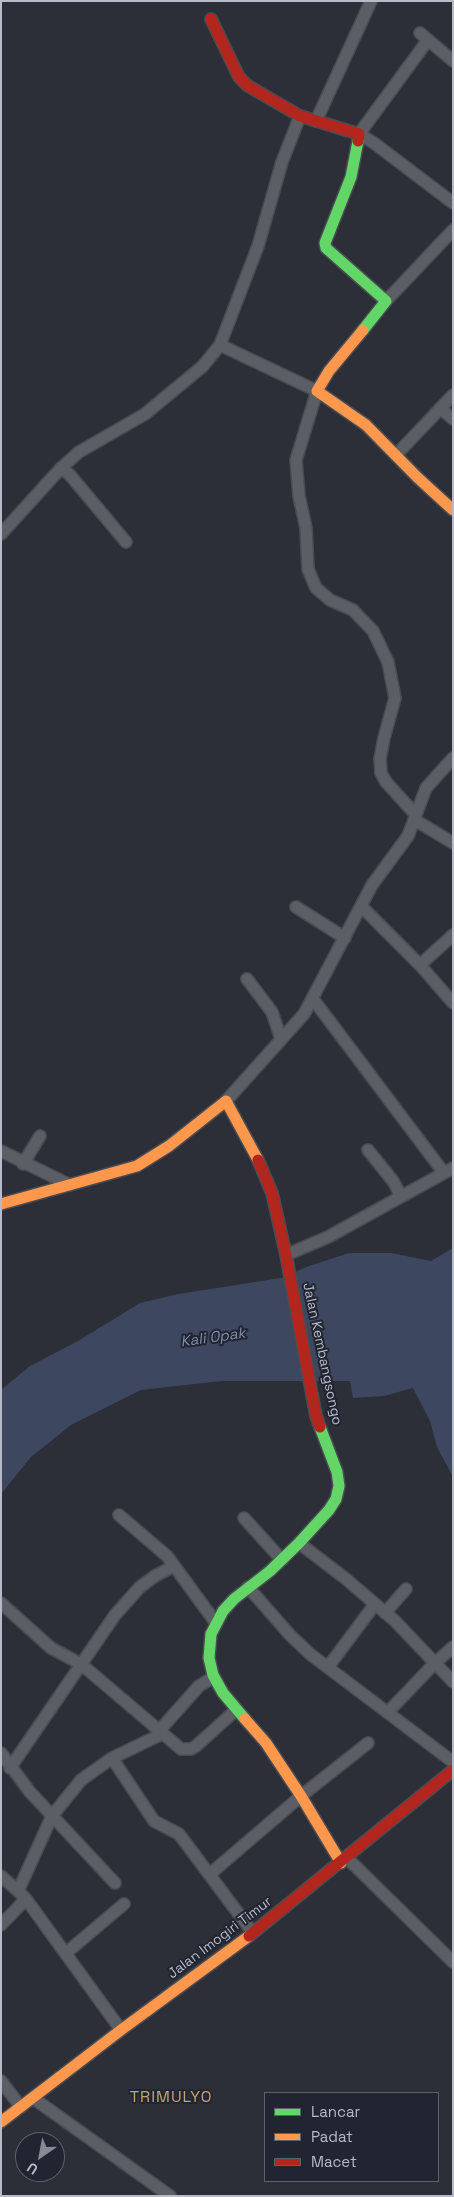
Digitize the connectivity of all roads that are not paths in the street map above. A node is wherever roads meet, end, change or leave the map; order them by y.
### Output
1 (371, 1) edge
2 (211, 19) dead end
3 (453, 61) edge
4 (300, 116) junction
5 (316, 121) junction
6 (359, 134) junction
7 (453, 203) edge
8 (453, 230) edge
9 (386, 301) junction
10 (220, 345) junction
11 (317, 391) junction
12 (453, 395) edge
13 (440, 408) junction
14 (453, 420) edge
15 (396, 455) junction
16 (61, 468) junction
17 (453, 510) edge
18 (1, 534) edge
19 (126, 542) dead end
20 (453, 758) edge
21 (415, 818) junction
22 (453, 843) edge
23 (361, 906) junction
24 (296, 907) dead end
25 (453, 935) edge
26 (345, 938) junction
27 (420, 965) junction
28 (247, 979) dead end
29 (313, 999) junction
30 (453, 1003) edge
31 (281, 1040) junction
32 (226, 1101) junction
33 (40, 1136) dead end
34 (368, 1150) dead end
35 (1, 1151) edge
36 (23, 1164) junction
37 (448, 1171) edge
38 (70, 1185) junction
39 (401, 1196) junction
40 (1, 1204) edge
41 (286, 1256) junction
42 (119, 1515) dead end
43 (244, 1518) dead end
44 (299, 1544) junction
45 (282, 1560) junction
46 (174, 1566) junction
47 (248, 1588) junction
48 (406, 1588) dead end
49 (1, 1603) edge
50 (375, 1604) junction
51 (385, 1613) junction
52 (216, 1623) junction
53 (453, 1647) edge
54 (436, 1662) junction
55 (81, 1664) junction
56 (328, 1667) junction
57 (214, 1677) junction
58 (453, 1682) edge
59 (236, 1710) junction
60 (388, 1712) junction
61 (160, 1733) junction
62 (368, 1743) dead end
63 (1, 1753) edge
64 (112, 1758) junction
65 (453, 1762) edge
66 (10, 1768) junction
67 (453, 1770) edge
68 (301, 1796) junction
69 (52, 1816) junction
70 (344, 1860) junction
71 (210, 1874) junction
72 (1, 1876) edge
73 (115, 1883) dead end
74 (22, 1895) junction
75 (124, 1904) dead end
76 (1, 1925) edge
77 (253, 1932) junction
78 (66, 1953) junction
79 (453, 1962) edge
80 (121, 2030) junction
81 (1, 2081) edge
82 (33, 2098) junction
83 (21, 2107) junction
84 (1, 2122) edge
85 (170, 2196) edge

1 - 5 street
2 - 4 street
3 - 6 street
4 - 5 street
4 - 10 street
5 - 6 street
6 - 7 street
6 - 9 street
8 - 9 street
9 - 11 street
10 - 11 street
10 - 16 street
11 - 15 street
11 - 21 street
12 - 13 street
13 - 14 street
13 - 15 street
15 - 17 street
16 - 18 street
16 - 19 street
20 - 21 street
21 - 22 street
21 - 23 street
23 - 26 street
23 - 27 street
24 - 26 street
25 - 27 street
26 - 29 street
27 - 30 street
28 - 31 street
29 - 31 street
29 - 37 street
31 - 32 street
32 - 38 street
32 - 41 street, Jalan Kembangsongo
33 - 36 street
34 - 39 street
35 - 36 street
36 - 38 street
37 - 39 street
38 - 40 street
39 - 41 street
41 - 44 street, Jalan Kembangsongo
42 - 46 street
43 - 45 street
44 - 45 street, Jalan Kembangsongo
44 - 50 street
45 - 47 street, Jalan Kembangsongo
46 - 52 street
46 - 55 street
47 - 52 street, Jalan Kembangsongo
47 - 56 street
48 - 51 street
49 - 55 street
50 - 51 street
50 - 56 street
51 - 54 street
52 - 57 street, Jalan Kembangsongo
53 - 54 street
54 - 58 street
54 - 60 street
55 - 61 street
55 - 66 street
56 - 60 street
57 - 59 street, Jalan Kembangsongo
57 - 61 street
59 - 61 street
59 - 68 street, Jalan Kembangsongo
60 - 65 street
61 - 64 street
62 - 68 street
63 - 66 street
64 - 69 street
64 - 71 street
66 - 69 street
67 - 70 street, Jalan Imogiri Timur
68 - 70 street, Jalan Kembangsongo
68 - 71 street
69 - 73 street
69 - 74 street
70 - 77 street, Jalan Imogiri Timur
70 - 79 street
71 - 77 street
72 - 74 street
74 - 76 street
74 - 78 street
75 - 78 street
77 - 80 street, Jalan Imogiri Timur
78 - 80 street
80 - 82 street, Jalan Imogiri Timur
81 - 83 street
82 - 83 street, Jalan Imogiri Timur
82 - 85 street
83 - 84 street, Jalan Imogiri Timur

